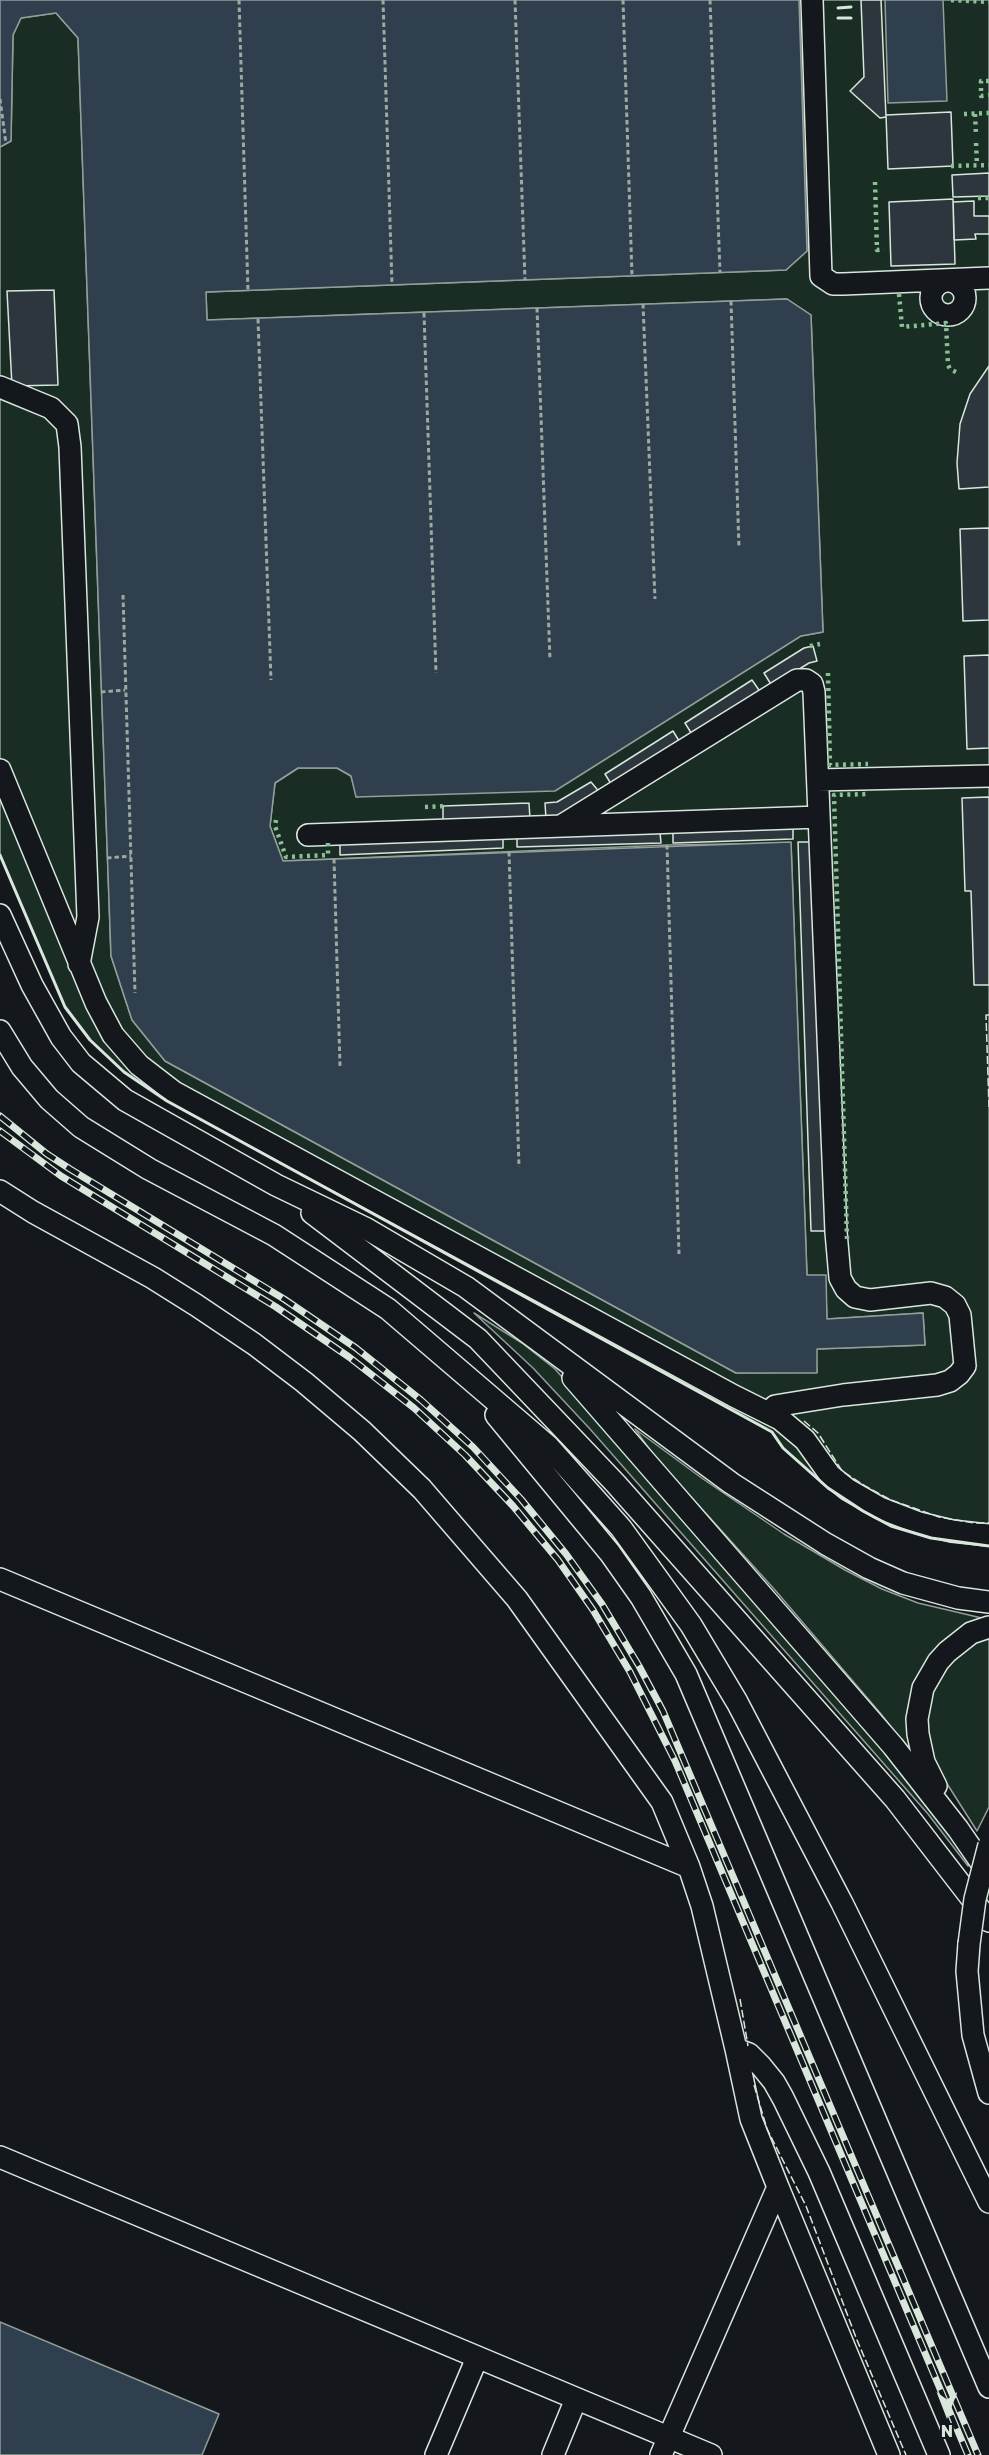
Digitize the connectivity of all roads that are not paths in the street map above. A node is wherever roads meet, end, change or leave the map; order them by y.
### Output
1 (812, 0) edge
2 (984, 279) edge
3 (946, 280) junction
4 (965, 299) junction
5 (0, 387) edge
6 (0, 770) edge
7 (989, 776) edge
8 (818, 780) junction
9 (631, 783) junction
10 (819, 817) junction
11 (638, 824) junction
12 (561, 826) junction
13 (308, 835) dead end
14 (0, 915) edge
15 (79, 964) junction
16 (0, 1030) edge
17 (276, 1185) junction
18 (0, 1191) edge
19 (545, 1346) junction
20 (448, 1360) junction
21 (770, 1413) junction
22 (989, 1535) edge
23 (0, 1579) edge
24 (989, 1602) edge
25 (989, 1627) edge
26 (958, 1829) junction
27 (989, 1845) edge
28 (690, 1867) junction
29 (988, 1870) edge
30 (989, 1921) edge
31 (743, 2051) junction
32 (989, 2093) edge
33 (0, 2157) edge
34 (778, 2187) junction
35 (989, 2202) edge
36 (477, 2358) junction
37 (989, 2387) edge
38 (576, 2399) junction
39 (664, 2446) edge
40 (436, 2455) edge
41 (553, 2455) edge
42 (711, 2455) edge
43 (889, 2455) edge
44 (939, 2455) edge

1 - 3 street
2 - 3 street
2 - 4 street
3 - 4 street
3 - 4 street
5 - 15 street
6 - 15 street
7 - 8 street
8 - 9 street
8 - 10 street
9 - 11 street
9 - 12 street
10 - 11 street
10 - 21 street
11 - 12 street
12 - 13 street
14 - 17 street
15 - 21 street
16 - 20 street
17 - 19 street
17 - 30 street
18 - 28 street
19 - 24 street
19 - 26 street
20 - 35 street
20 - 37 street
21 - 22 street
23 - 28 street
25 - 26 street
26 - 29 street
27 - 32 street, bridge
28 - 31 street
31 - 34 street
31 - 44 street
33 - 36 street
34 - 39 street
34 - 43 street
36 - 38 street
36 - 40 street
38 - 39 street
38 - 41 street
39 - 42 street

